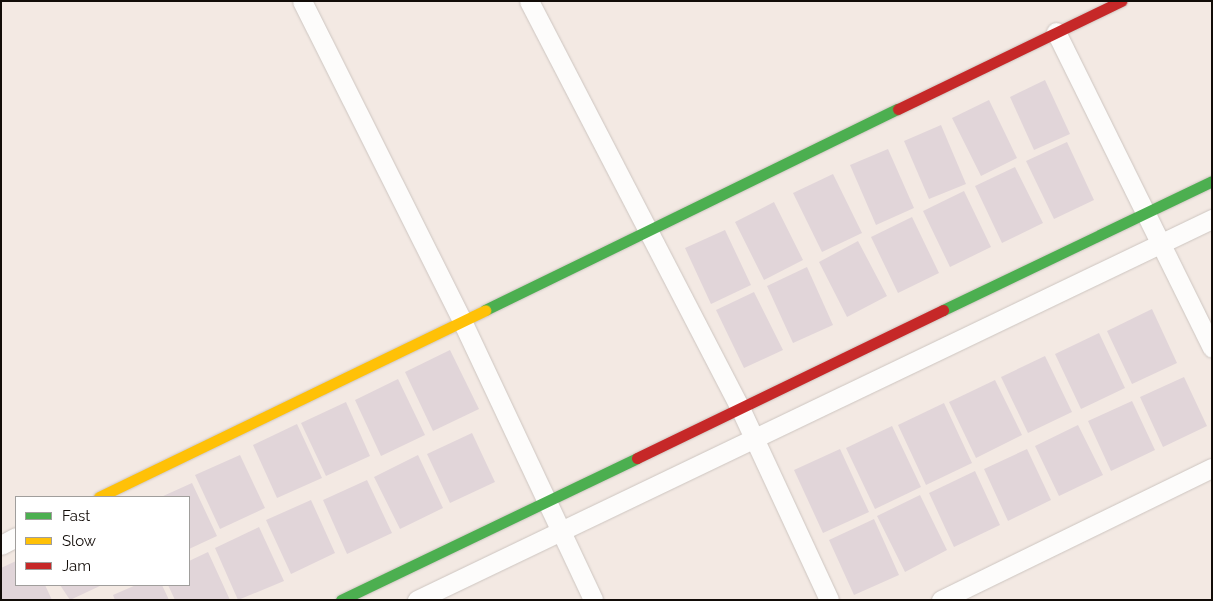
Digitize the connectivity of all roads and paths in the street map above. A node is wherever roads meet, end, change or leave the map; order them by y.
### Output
1 (302, 1) edge
2 (529, 1) edge
3 (1121, 1) edge
4 (1056, 32) junction
5 (1212, 181) edge
6 (1147, 213) junction
7 (1212, 220) edge
8 (647, 229) junction
9 (1160, 244) junction
10 (462, 321) junction
11 (1212, 347) edge
12 (741, 410) junction
13 (754, 439) junction
14 (1212, 468) edge
15 (101, 496) edge
16 (547, 503) junction
17 (560, 531) junction
18 (15, 537) edge
19 (1, 544) edge
20 (344, 599) edge
21 (418, 600) edge
22 (592, 600) edge
23 (829, 600) edge
24 (941, 600) edge

1 - 10 street
2 - 8 street
3 - 4 street
4 - 6 street
4 - 8 street
5 - 6 street
6 - 9 street
6 - 12 street
7 - 9 street
8 - 10 street
8 - 12 street
9 - 11 street
9 - 13 street
10 - 15 street
10 - 16 street
12 - 13 street
12 - 16 street
13 - 17 street
13 - 23 street
14 - 24 street
16 - 17 street
16 - 20 street
17 - 21 street
17 - 22 street
18 - 19 street

